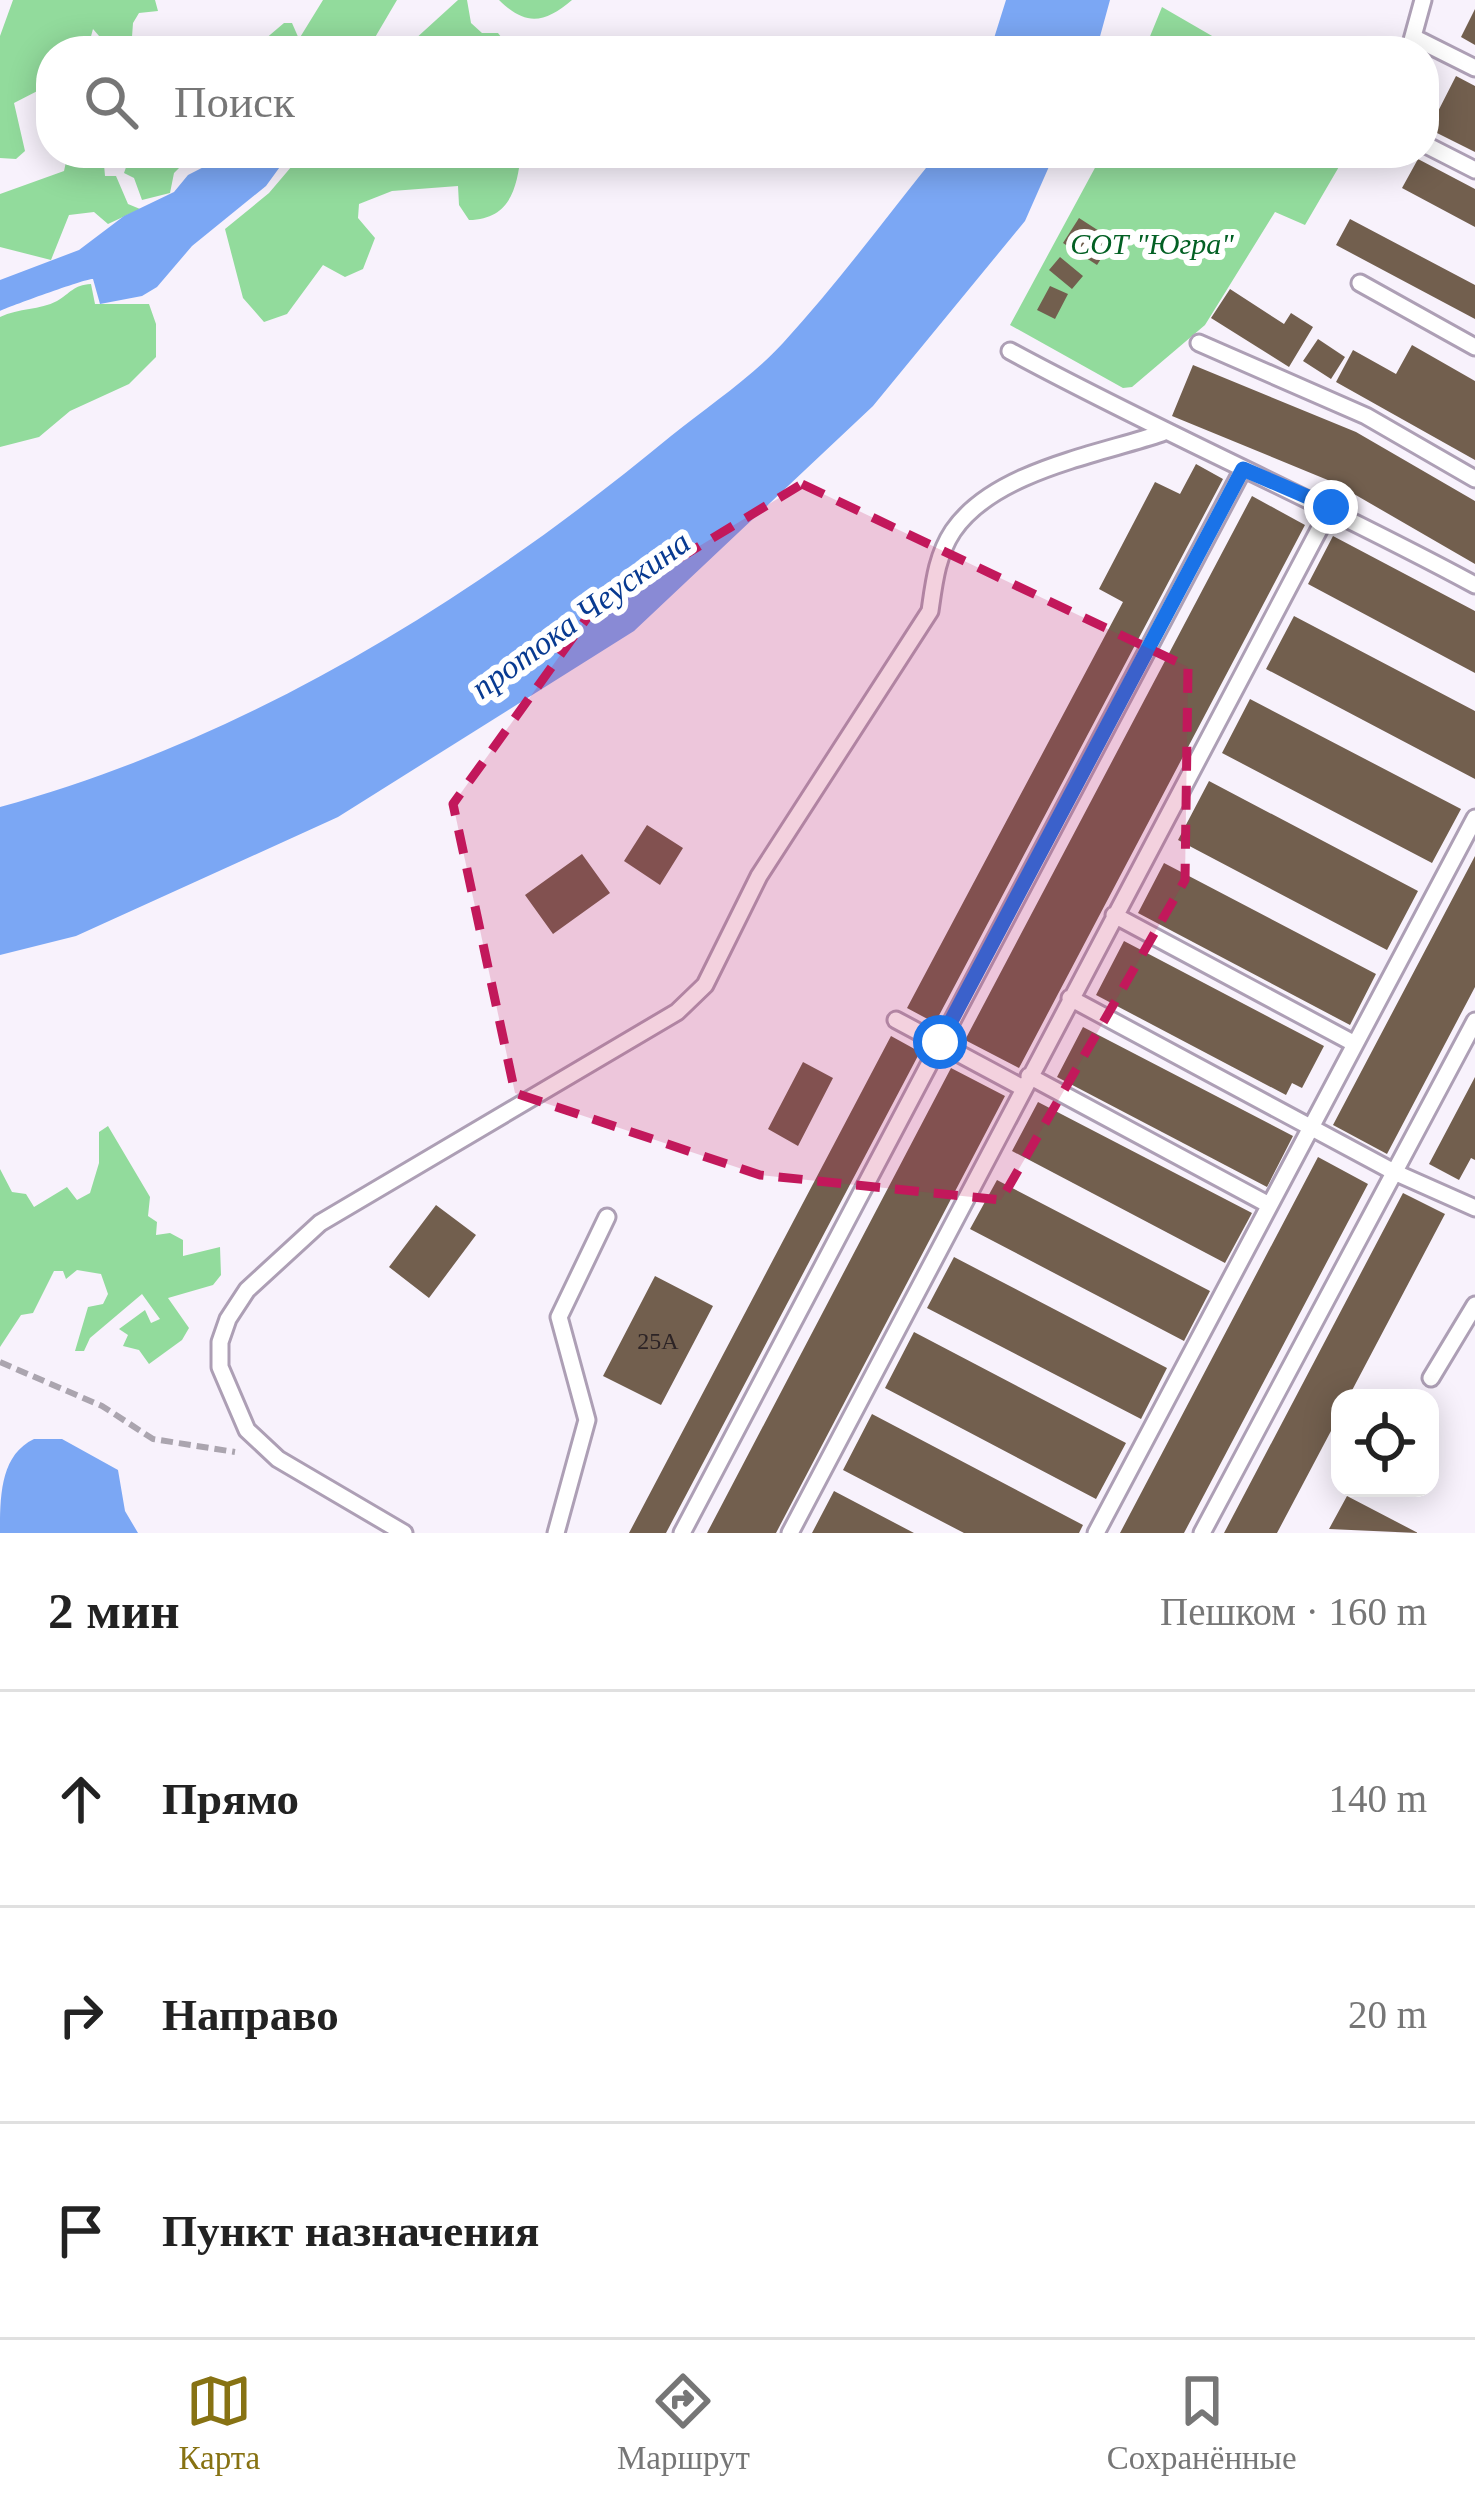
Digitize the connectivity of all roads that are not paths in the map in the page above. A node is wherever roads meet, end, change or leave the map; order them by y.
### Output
1 (1423, 0) edge
2 (1414, 36) edge
3 (1439, 54) edge
4 (1475, 68) edge
5 (1439, 152) edge
6 (1475, 170) edge
7 (1360, 283) dead end
8 (1199, 343) dead end
9 (1475, 346) edge
10 (1010, 351) dead end
11 (1162, 434) junction
12 (1243, 469) junction
13 (1475, 479) edge
14 (1331, 507) junction
15 (1475, 585) edge
16 (1475, 818) edge
17 (1114, 915) junction
18 (1070, 998) junction
19 (896, 1020) dead end
20 (1475, 1021) edge
21 (940, 1042) junction
22 (1355, 1044) junction
23 (1026, 1082) junction
24 (1310, 1127) junction
25 (1394, 1172) junction
26 (1269, 1205) junction
27 (1475, 1208) edge
28 (607, 1217) dead end
29 (1475, 1305) edge
30 (1431, 1378) dead end
31 (404, 1533) edge
32 (556, 1533) edge
33 (682, 1533) edge
34 (790, 1533) edge
35 (1096, 1533) edge
36 (1202, 1533) edge

1 - 2 lane
3 - 4 lane
5 - 6 lane
7 - 9 lane
8 - 13 lane
10 - 11 lane
11 - 12 lane
11 - 31 lane
12 - 14 lane
12 - 21 lane
14 - 15 lane
14 - 17 lane
16 - 22 lane
17 - 18 lane
17 - 22 lane
18 - 23 lane
18 - 24 lane
19 - 21 lane
20 - 25 lane
21 - 23 lane
21 - 33 lane
22 - 24 lane
23 - 26 lane
23 - 34 lane
24 - 25 lane
24 - 26 lane
25 - 27 lane
25 - 36 lane
26 - 35 lane
28 - 32 lane
29 - 30 lane

